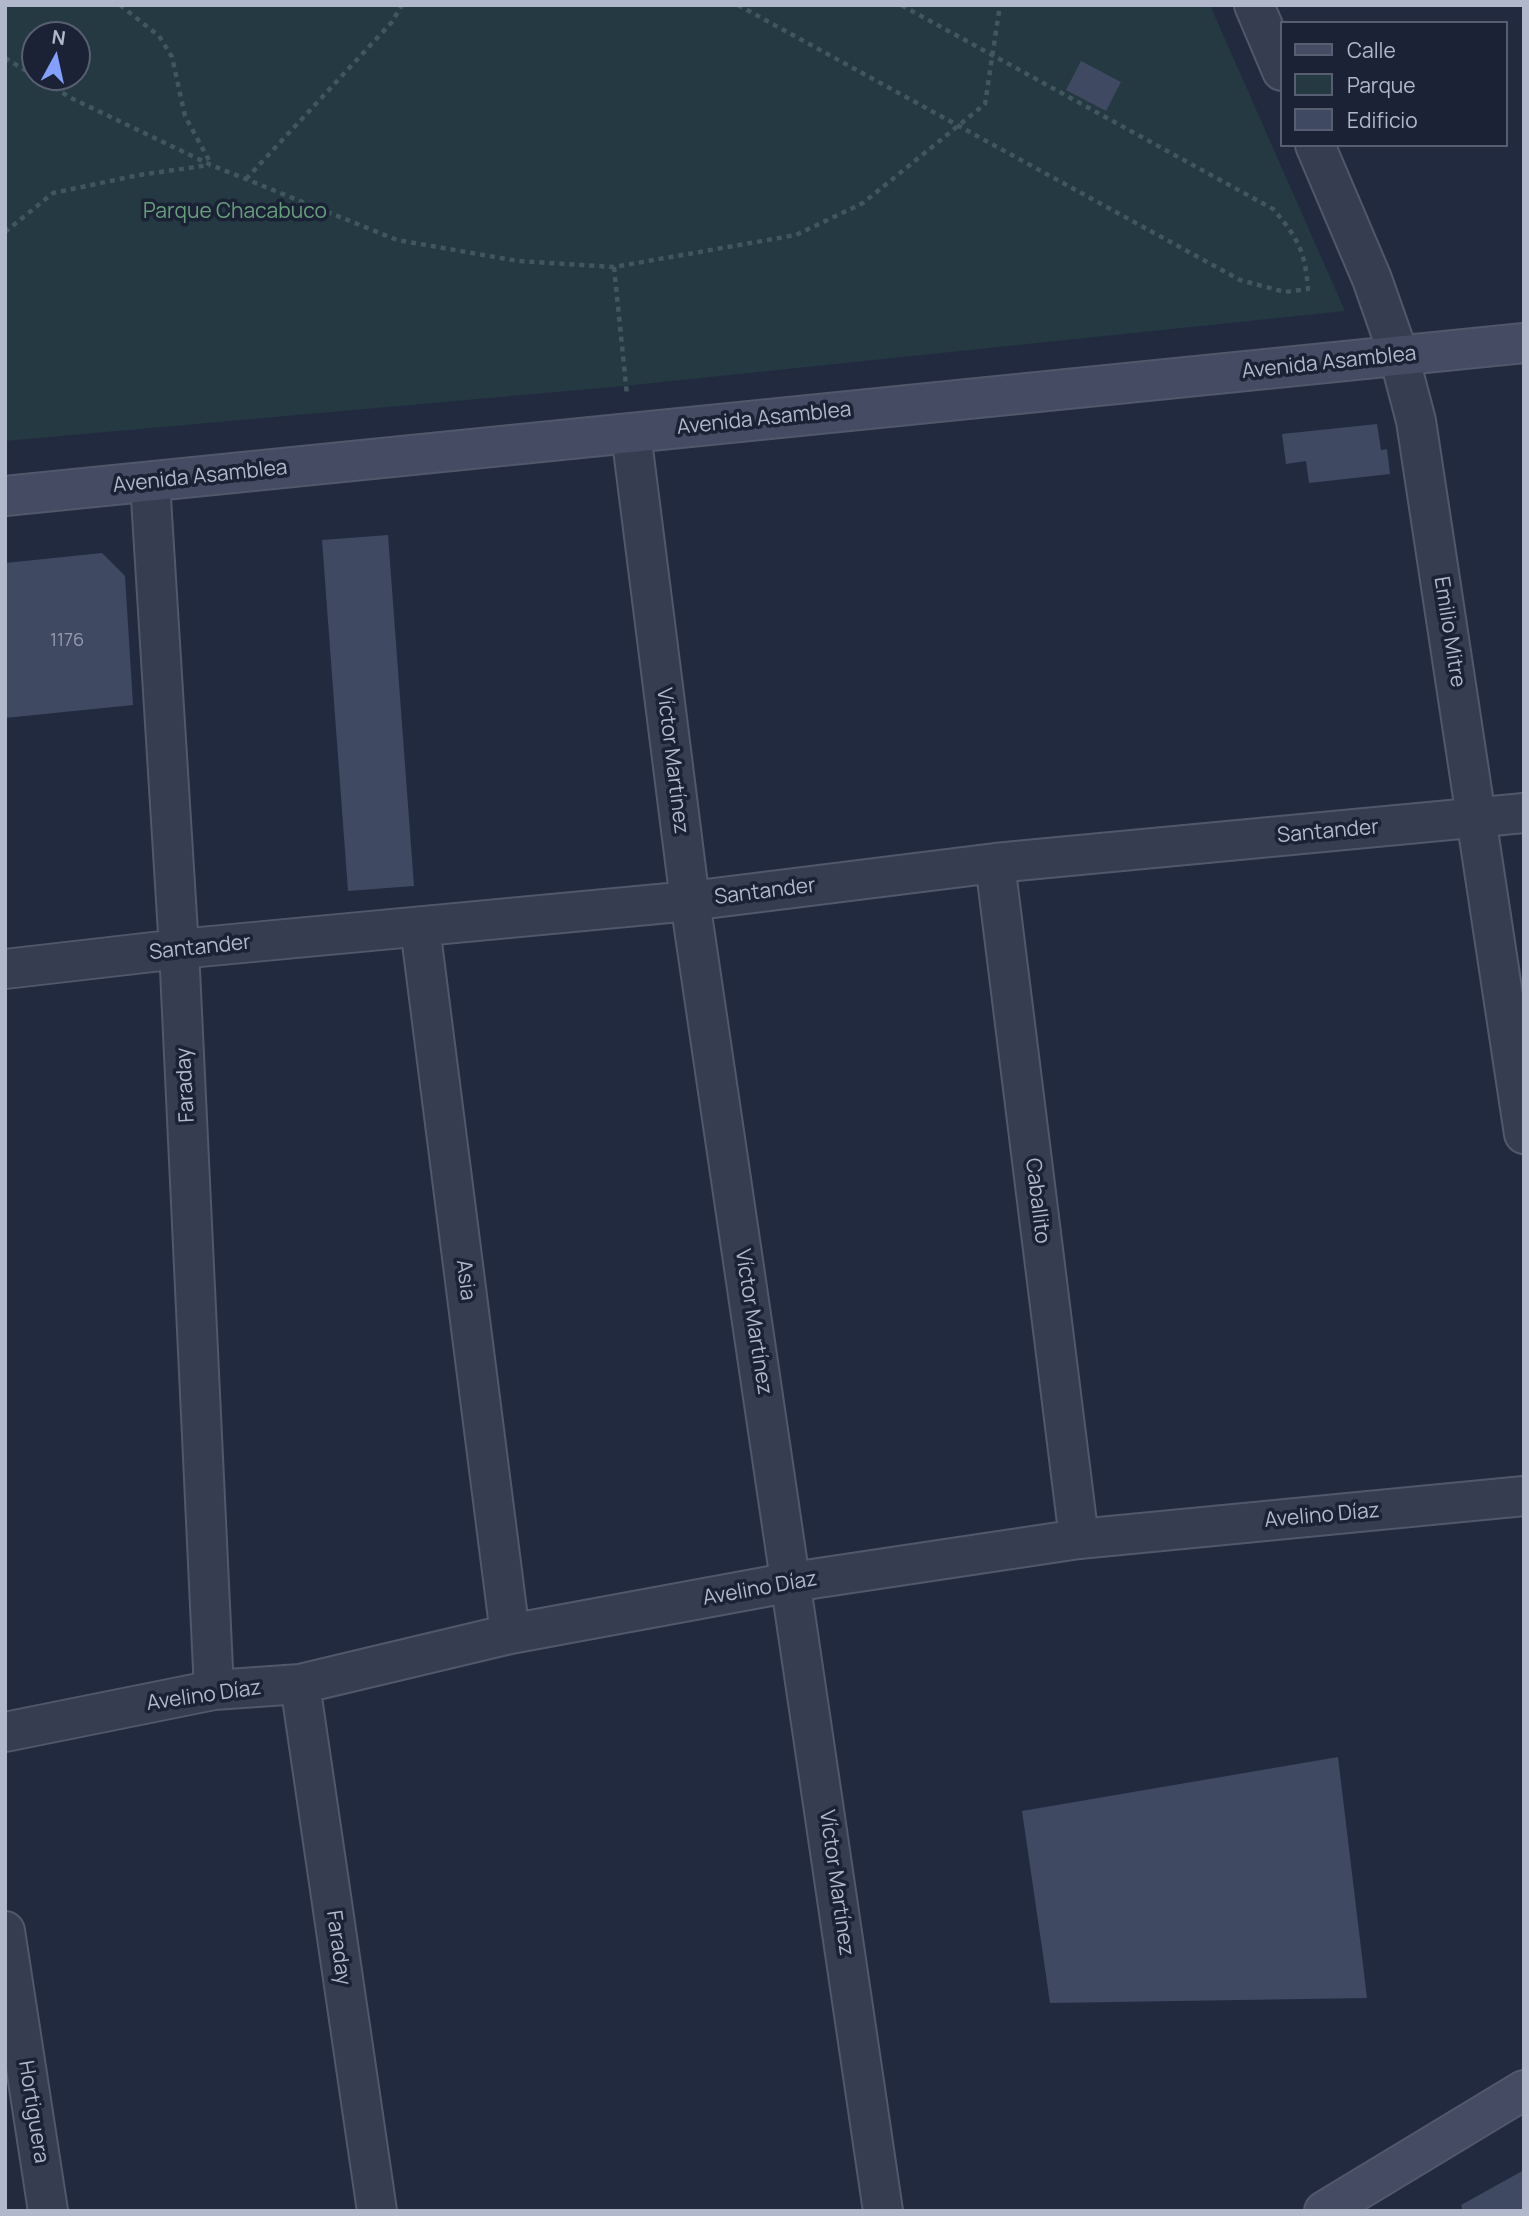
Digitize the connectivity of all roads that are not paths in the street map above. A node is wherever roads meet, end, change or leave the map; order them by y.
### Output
1 (1254, 5) edge
2 (1280, 66) edge
3 (1316, 147) edge
4 (1524, 343) edge
5 (1399, 356) junction
6 (631, 433) junction
7 (150, 482) junction
8 (5, 496) edge
9 (1524, 813) edge
10 (1478, 818) junction
11 (995, 863) junction
12 (690, 901) junction
13 (420, 927) junction
14 (179, 949) junction
15 (5, 970) edge
16 (1524, 1134) edge
17 (1524, 1496) edge
18 (1079, 1539) junction
19 (792, 1583) junction
20 (510, 1634) junction
21 (300, 1684) junction
22 (214, 1690) junction
23 (5, 1732) edge
24 (5, 1931) edge
25 (1524, 2090) edge
26 (48, 2211) edge
27 (377, 2211) edge
28 (883, 2211) edge
29 (1324, 2211) edge

1 - 2 street
3 - 5 street, Emilio Mitre
4 - 5 main road, Avenida Asamblea
5 - 6 main road, Avenida Asamblea
5 - 10 street, Emilio Mitre
6 - 7 main road, Avenida Asamblea
6 - 12 street, Víctor Martínez
7 - 8 main road, Avenida Asamblea
7 - 14 street, Faraday
9 - 10 street, Santander
10 - 11 street, Santander
10 - 16 street, Emilio Mitre
11 - 12 street, Santander
11 - 18 street, Caballito
12 - 13 street, Santander
12 - 19 street, Víctor Martínez
13 - 14 street, Santander
13 - 20 street, Asia
14 - 15 street, Santander
14 - 22 street, Faraday
17 - 18 street, Avelino Díaz
18 - 19 street, Avelino Díaz
19 - 20 street, Avelino Díaz
19 - 28 street, Víctor Martínez
20 - 21 street, Avelino Díaz
21 - 22 street, Avelino Díaz
21 - 27 street, Faraday
22 - 23 street, Avelino Díaz
24 - 26 street, Hortiguera
25 - 29 main road

